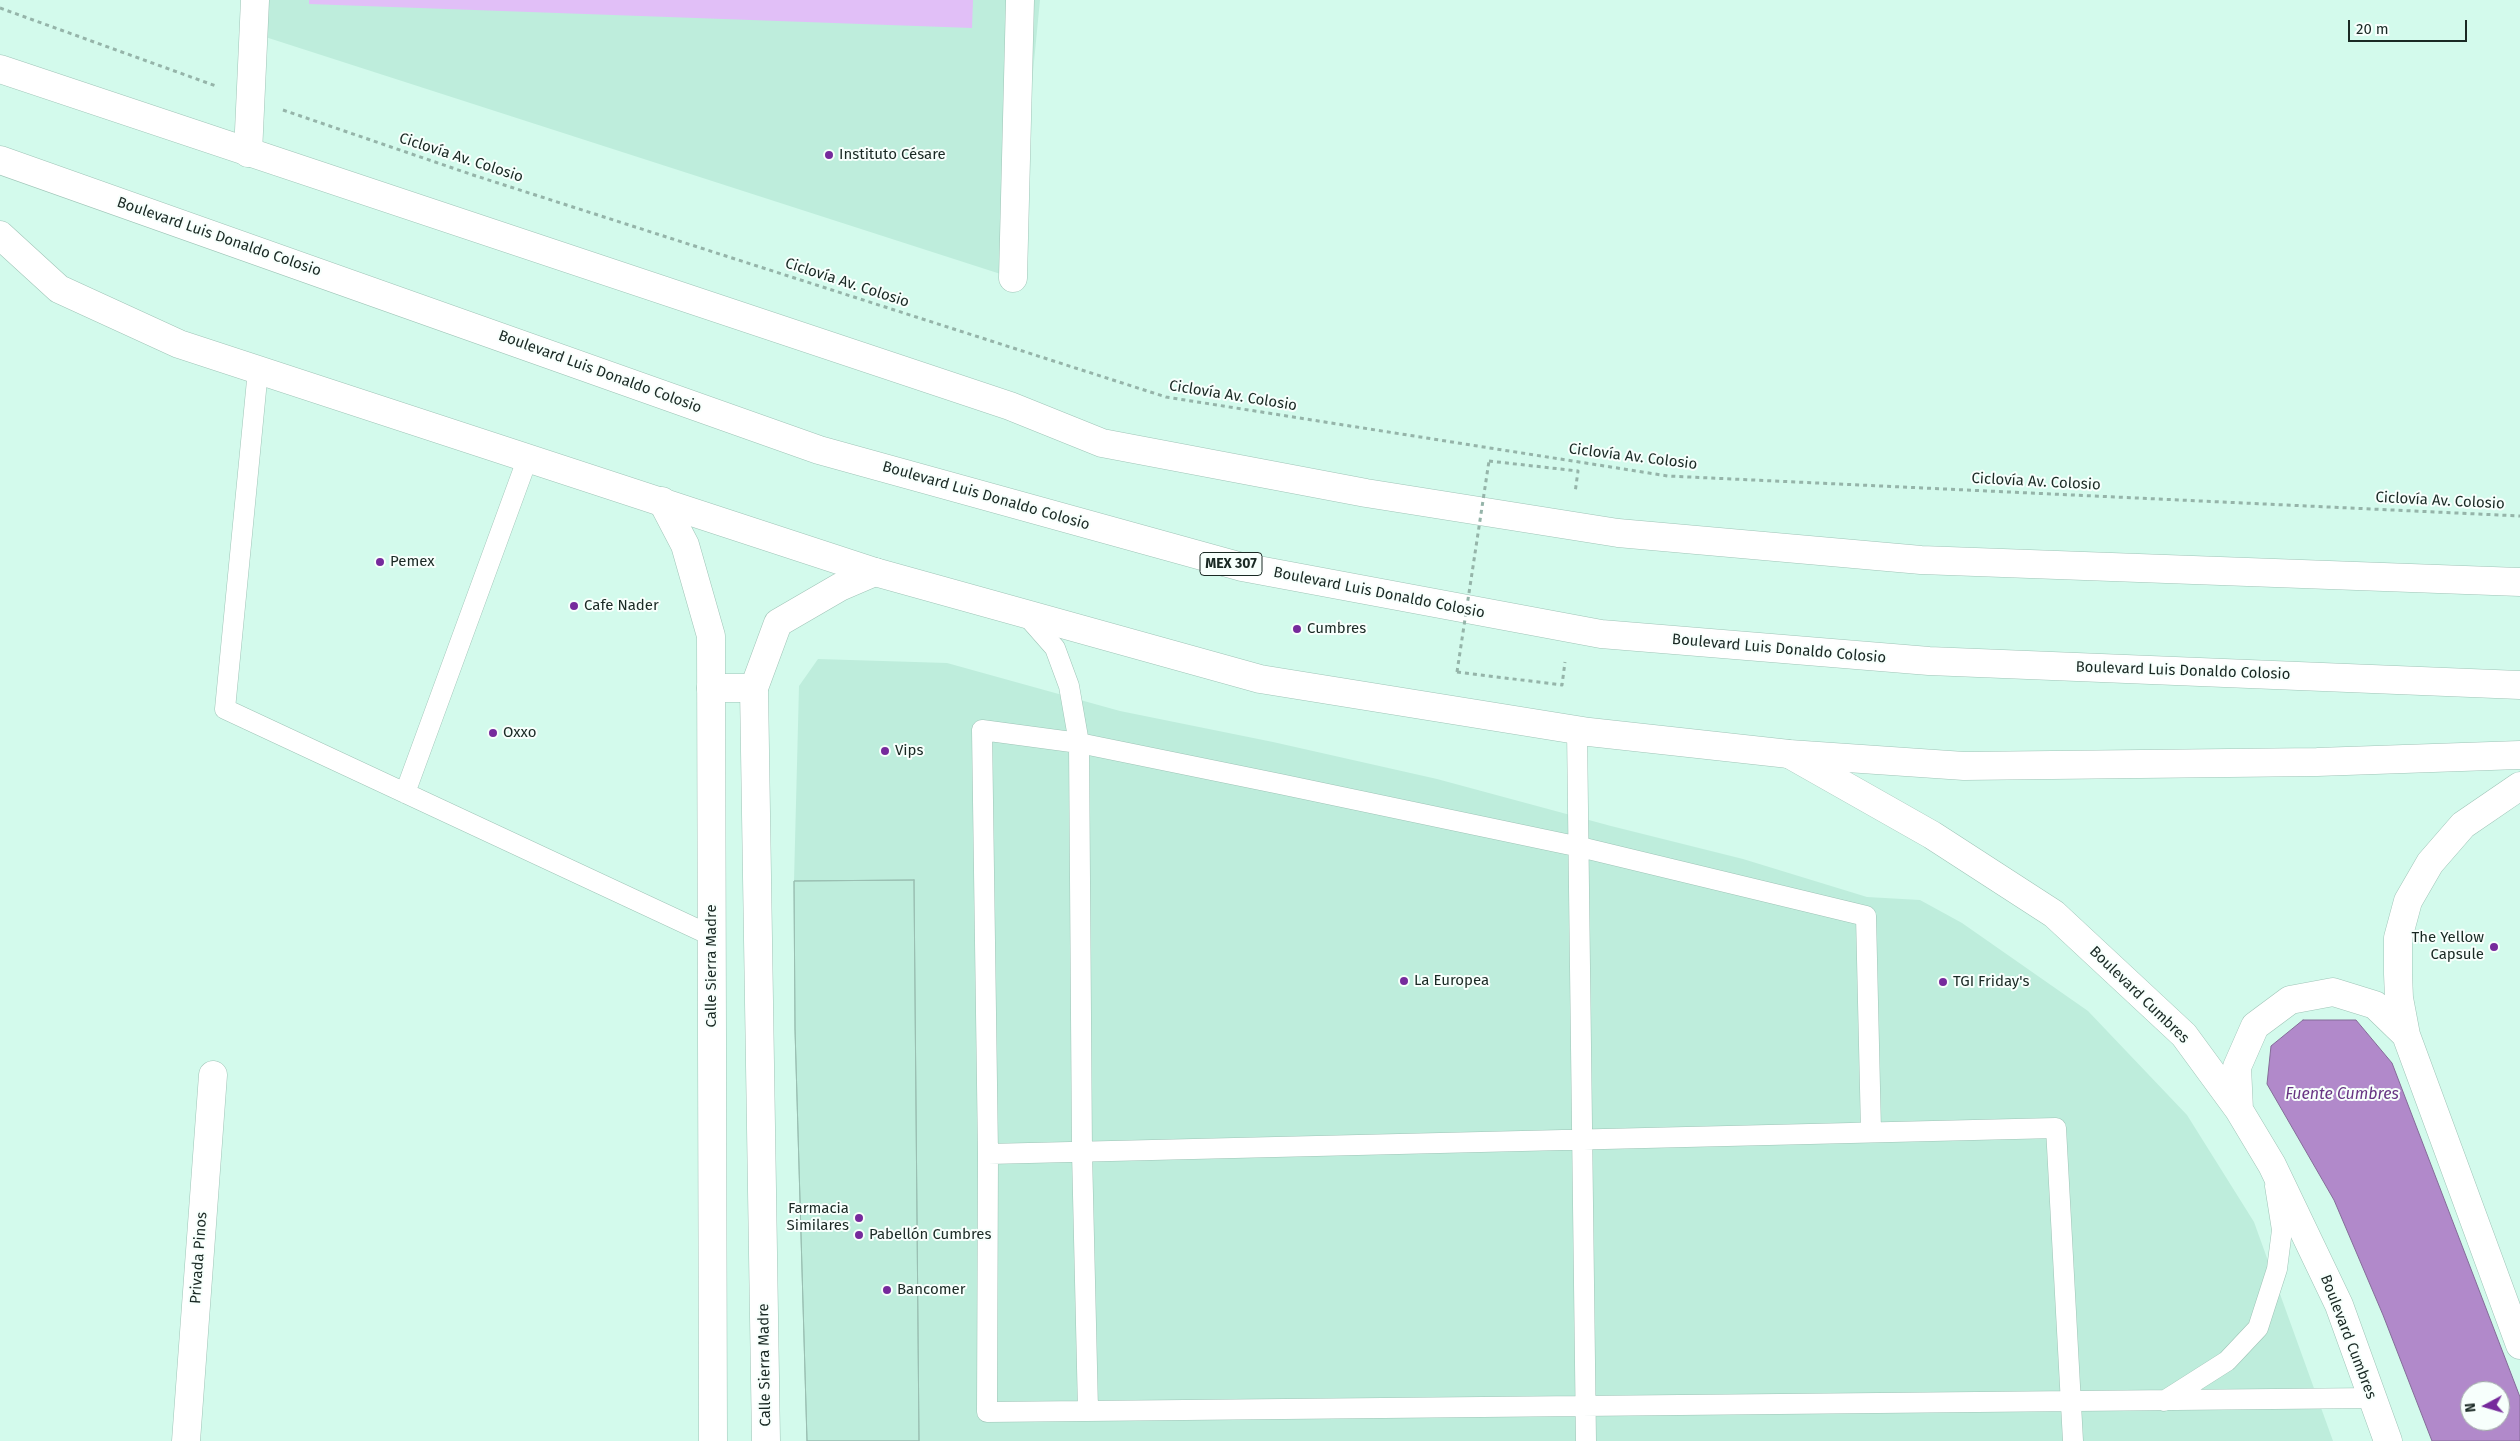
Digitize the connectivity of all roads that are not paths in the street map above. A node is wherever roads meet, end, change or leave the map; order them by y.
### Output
1 (255, 0) edge
2 (1020, 0) edge
3 (0, 70) edge
4 (248, 152) junction
5 (0, 160) edge
6 (0, 235) edge
7 (1013, 278) dead end
8 (258, 370) junction
9 (528, 457) junction
10 (662, 501) junction
11 (875, 572) junction
12 (2520, 582) edge
13 (1026, 615) junction
14 (2520, 685) edge
15 (711, 688) junction
16 (754, 688) junction
17 (1576, 730) junction
18 (1079, 743) junction
19 (1790, 754) junction
20 (2520, 755) edge
21 (2520, 786) edge
22 (405, 793) junction
23 (1580, 847) junction
24 (712, 936) junction
25 (2406, 1035) junction
26 (212, 1075) dead end
27 (2239, 1110) junction
28 (1871, 1131) junction
29 (1581, 1139) junction
30 (1082, 1152) junction
31 (988, 1154) junction
32 (2272, 1165) junction
33 (2520, 1345) edge
34 (2373, 1398) junction
35 (2164, 1400) junction
36 (2071, 1401) junction
37 (1586, 1406) junction
38 (1088, 1410) junction
39 (186, 1441) edge
40 (713, 1441) edge
41 (766, 1441) edge
42 (1586, 1441) edge
43 (2073, 1441) edge
44 (2388, 1441) edge

1 - 4 main road
2 - 7 main road
3 - 4 main road
4 - 12 main road
5 - 14 main road, Boulevard Luis Donaldo Colosio / MEX 307
6 - 8 main road
8 - 9 main road
8 - 22 lane
9 - 10 main road
9 - 22 lane
10 - 11 main road
10 - 15 main road, Calle Sierra Madre
11 - 13 main road
11 - 16 main road, Calle Sierra Madre
13 - 17 main road
13 - 18 lane
15 - 16 main road
15 - 24 main road, Calle Sierra Madre
16 - 41 main road, Calle Sierra Madre
17 - 19 main road
17 - 23 lane
18 - 23 lane
18 - 30 lane
18 - 31 lane
19 - 20 main road
19 - 27 main road, Boulevard Cumbres
21 - 25 main road
22 - 24 lane
23 - 28 lane
23 - 29 lane
24 - 40 main road, Calle Sierra Madre
25 - 27 main road
25 - 33 main road
26 - 39 main road, Privada Pinos
27 - 32 main road, Boulevard Cumbres
28 - 29 lane
28 - 36 lane
29 - 30 lane
29 - 37 lane
30 - 31 lane
30 - 38 lane
31 - 38 lane
32 - 34 main road, Boulevard Cumbres
32 - 35 lane
34 - 35 lane
34 - 44 main road, Boulevard Cumbres
35 - 36 lane
36 - 37 lane
36 - 43 lane
37 - 38 lane
37 - 42 lane

